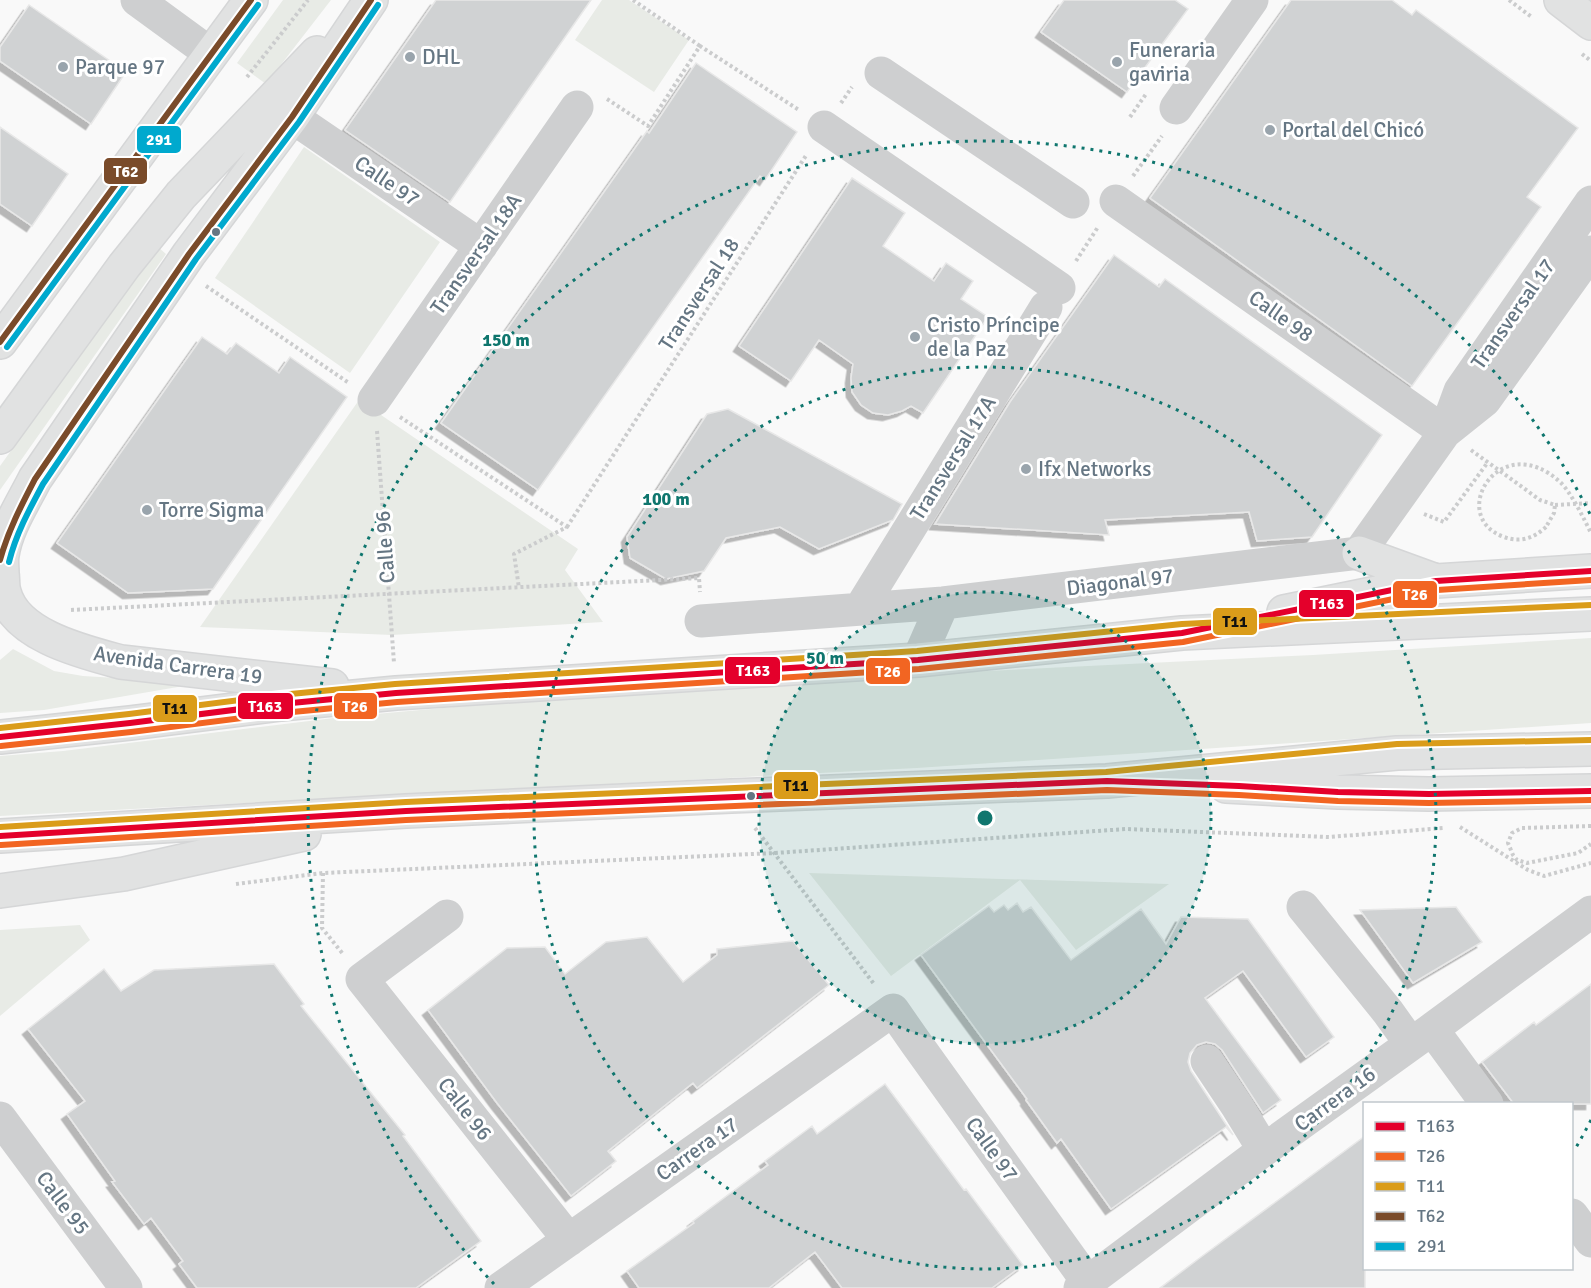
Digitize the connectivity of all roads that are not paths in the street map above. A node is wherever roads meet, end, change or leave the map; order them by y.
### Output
1 (137, 0) edge
2 (251, 0) edge
3 (370, 0) edge
4 (1252, 0) edge
5 (1561, 0) edge
6 (1591, 23) edge
7 (211, 54) junction
8 (867, 80) road end
9 (577, 107) road end
10 (1176, 108) dead end
11 (292, 117) junction
12 (825, 127) road end
13 (1116, 201) dead end
14 (1072, 202) dead end
15 (1591, 202) edge
16 (481, 246) junction
17 (1591, 252) edge
18 (0, 342) edge
19 (374, 400) road end
20 (1445, 432) junction
21 (0, 437) edge
22 (1359, 554) junction
23 (1, 558) edge
24 (1591, 571) edge
25 (1436, 581) junction
26 (943, 603) junction
27 (860, 609) junction
28 (1591, 614) edge
29 (701, 621) road end
30 (1182, 633) junction
31 (918, 660) junction
32 (396, 693) junction
33 (0, 737) edge
34 (1591, 748) edge
35 (1107, 781) junction
36 (1591, 791) edge
37 (406, 811) junction
38 (0, 836) edge
39 (0, 891) edge
40 (1303, 907) dead end
41 (1591, 912) edge
42 (447, 916) dead end
43 (893, 1010) joint
44 (1422, 1036) junction
45 (1207, 1061) dead end
46 (1485, 1102) edge
47 (0, 1118) edge
48 (1264, 1150) junction
49 (1573, 1216) edge
50 (569, 1240) junction
51 (1591, 1241) edge
52 (1087, 1286) edge
53 (126, 1288) edge
54 (501, 1288) edge

1 - 7 street
2 - 7 main road
3 - 11 main road, Avenida Carrera 19
3 - 21 main road
4 - 10 street
5 - 6 main road
7 - 18 main road
8 - 14 street
9 - 16 street, Transversal 18A
11 - 16 street, Calle 97
11 - 23 main road, Avenida Carrera 19
12 - 27 street, Transversal 17A
13 - 20 street, Calle 98
15 - 20 street, Transversal 17
16 - 19 street, Transversal 18A
17 - 20 street, Transversal 17
20 - 22 street, Transversal 17
22 - 25 main road
22 - 26 street, Diagonal 97
23 - 32 main road, Avenida Carrera 19
24 - 25 main road
25 - 30 main road
26 - 27 street, Diagonal 97
26 - 31 street
27 - 29 street, Diagonal 97
28 - 30 main road
30 - 31 main road
31 - 32 main road
32 - 33 main road
34 - 35 main road
35 - 36 main road
35 - 37 main road
37 - 38 main road
37 - 39 main road
40 - 44 street
41 - 44 street, Carrera 16
42 - 50 street, Calle 96
43 - 50 street, Carrera 17
43 - 52 street, Calle 97
44 - 46 street
44 - 48 street, Carrera 16
45 - 48 street
47 - 53 street, Calle 95
48 - 52 street, Carrera 16
49 - 51 street
50 - 54 street, Carrera 17

